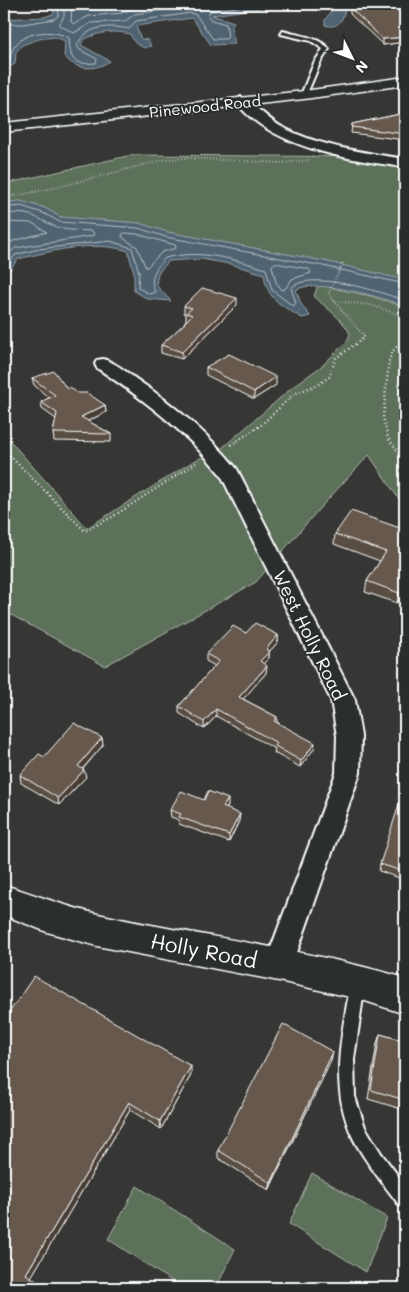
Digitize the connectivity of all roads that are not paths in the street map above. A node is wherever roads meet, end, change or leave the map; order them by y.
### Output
1 (283, 33) dead end
2 (405, 80) edge
3 (304, 95) junction
4 (241, 101) junction
5 (4, 128) edge
6 (405, 163) edge
7 (103, 364) dead end
8 (4, 900) edge
9 (279, 964) junction
10 (359, 982) junction
11 (405, 996) edge
12 (405, 1196) edge

1 - 3 lane
2 - 3 street, Pinewood Road
3 - 4 street, Pinewood Road
4 - 5 street, Pinewood Road
4 - 6 street
7 - 9 street, West Holly Road
8 - 9 street, Holly Road
9 - 10 street, Holly Road
10 - 11 street, Holly Road
10 - 12 lane

